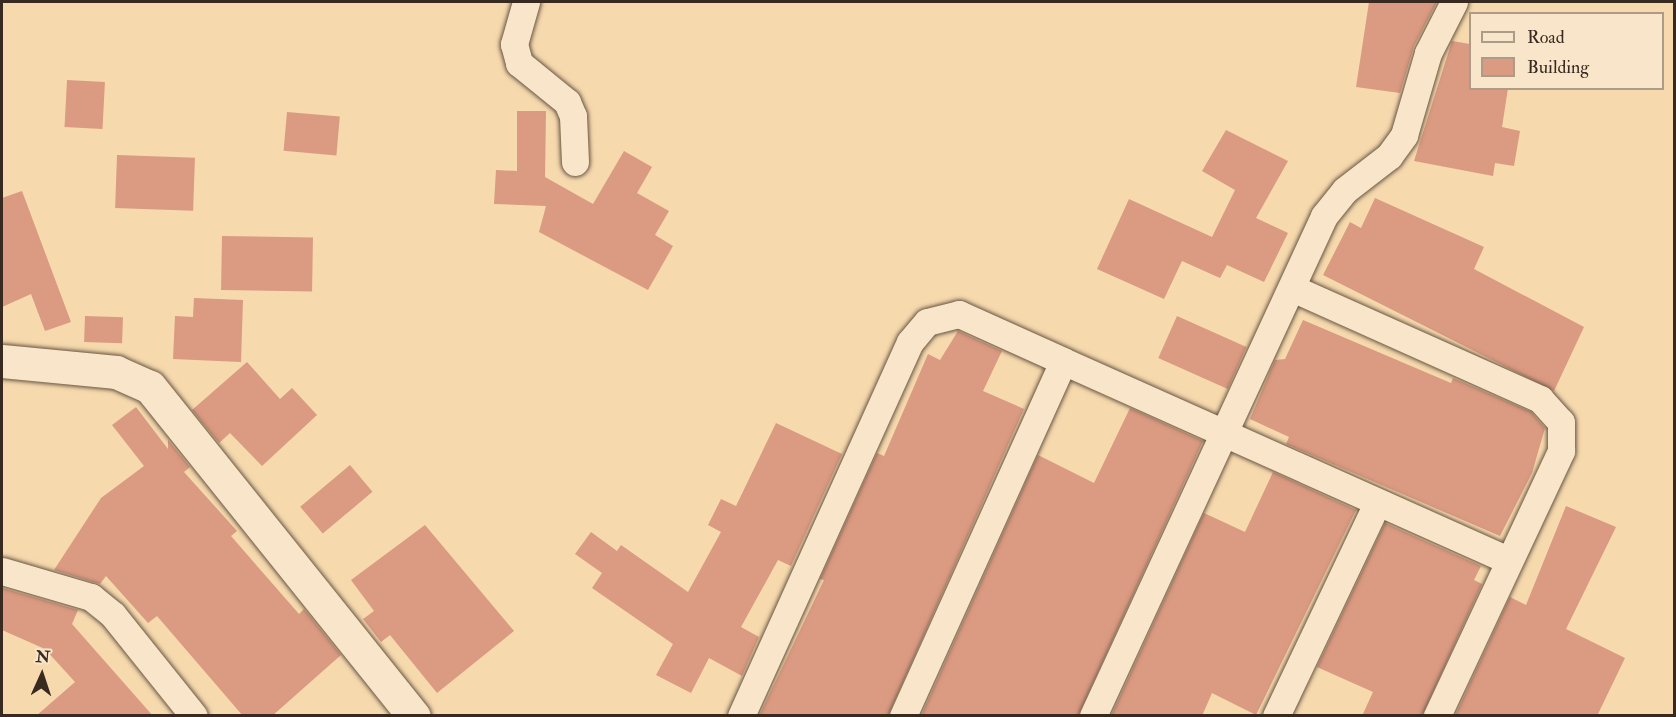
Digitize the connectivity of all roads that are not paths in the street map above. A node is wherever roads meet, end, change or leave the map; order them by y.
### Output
1 (526, 2) edge
2 (1454, 2) edge
3 (575, 162) dead end
4 (1292, 288) junction
5 (2, 361) edge
6 (1063, 361) junction
7 (1222, 435) junction
8 (1377, 503) junction
9 (1507, 560) junction
10 (2, 571) edge
11 (194, 716) edge
12 (414, 716) edge
13 (741, 716) edge
14 (903, 716) edge
15 (1093, 716) edge
16 (1276, 716) edge
17 (1437, 716) edge

1 - 3 street
2 - 4 street
4 - 7 street
4 - 9 street
5 - 12 street
6 - 7 street
6 - 13 street
6 - 14 street
7 - 8 street
7 - 15 street
8 - 9 street
8 - 16 street
9 - 17 street
10 - 11 street

